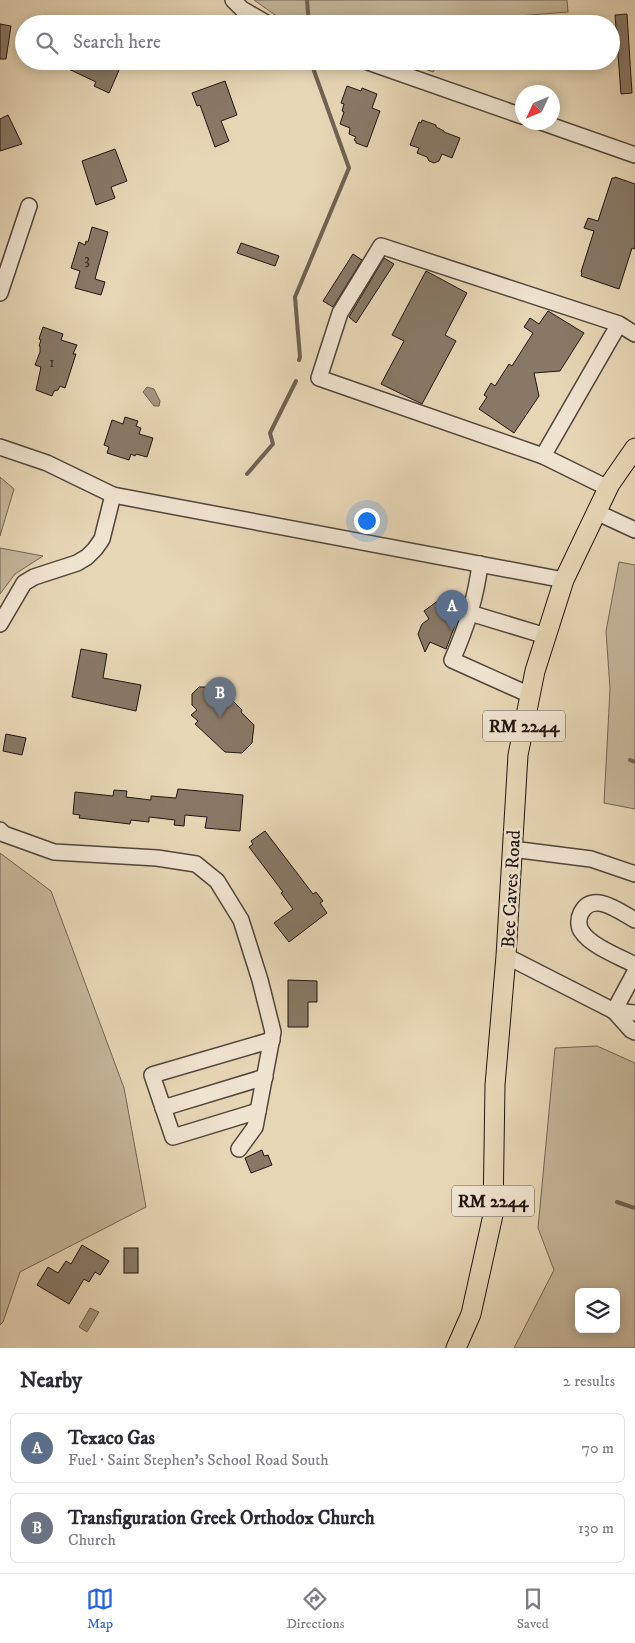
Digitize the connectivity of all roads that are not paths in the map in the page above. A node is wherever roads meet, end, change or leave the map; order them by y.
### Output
1 (233, 0) edge
2 (251, 15) edge
3 (391, 70) edge
4 (515, 114) edge
5 (560, 129) edge
6 (635, 155) edge
7 (28, 206) dead end
8 (0, 293) edge
9 (619, 324) junction
10 (635, 334) edge
11 (0, 447) edge
12 (543, 456) junction
13 (632, 458) edge
14 (608, 488) junction
15 (113, 495) junction
16 (596, 512) junction
17 (635, 530) edge
18 (480, 564) junction
19 (564, 580) junction
20 (470, 613) junction
21 (0, 624) edge
22 (546, 636) junction
23 (530, 695) junction
24 (0, 830) edge
25 (512, 849) junction
26 (635, 874) edge
27 (635, 920) edge
28 (506, 956) junction
29 (635, 965) edge
30 (635, 972) edge
31 (614, 1011) junction
32 (635, 1013) edge
33 (635, 1032) edge
34 (272, 1040) junction
35 (265, 1077) junction
36 (163, 1108) junction
37 (258, 1111) junction
38 (239, 1148) dead end
39 (456, 1348) edge

1 - 2 street
3 - 4 street
5 - 6 street
7 - 8 street
9 - 10 street
9 - 12 street
9 - 12 street
11 - 15 street
12 - 14 street
13 - 14 main road, Bee Caves Road / RM 2244
14 - 16 main road, Bee Caves Road / RM 2244
15 - 18 street
15 - 21 street
16 - 17 street
16 - 19 main road, Bee Caves Road / RM 2244
18 - 19 street
18 - 20 street
19 - 22 main road, Bee Caves Road / RM 2244
20 - 22 street
20 - 23 street
22 - 23 main road, Bee Caves Road / RM 2244
23 - 25 main road, Bee Caves Road / RM 2244
24 - 34 street
25 - 26 street
25 - 28 main road, Bee Caves Road / RM 2244
27 - 29 street
28 - 31 street
28 - 39 main road, Bee Caves Road / RM 2244
30 - 31 street
31 - 32 street
31 - 33 street
34 - 35 street
34 - 36 street
35 - 36 street
35 - 37 street
36 - 37 street
37 - 38 street

